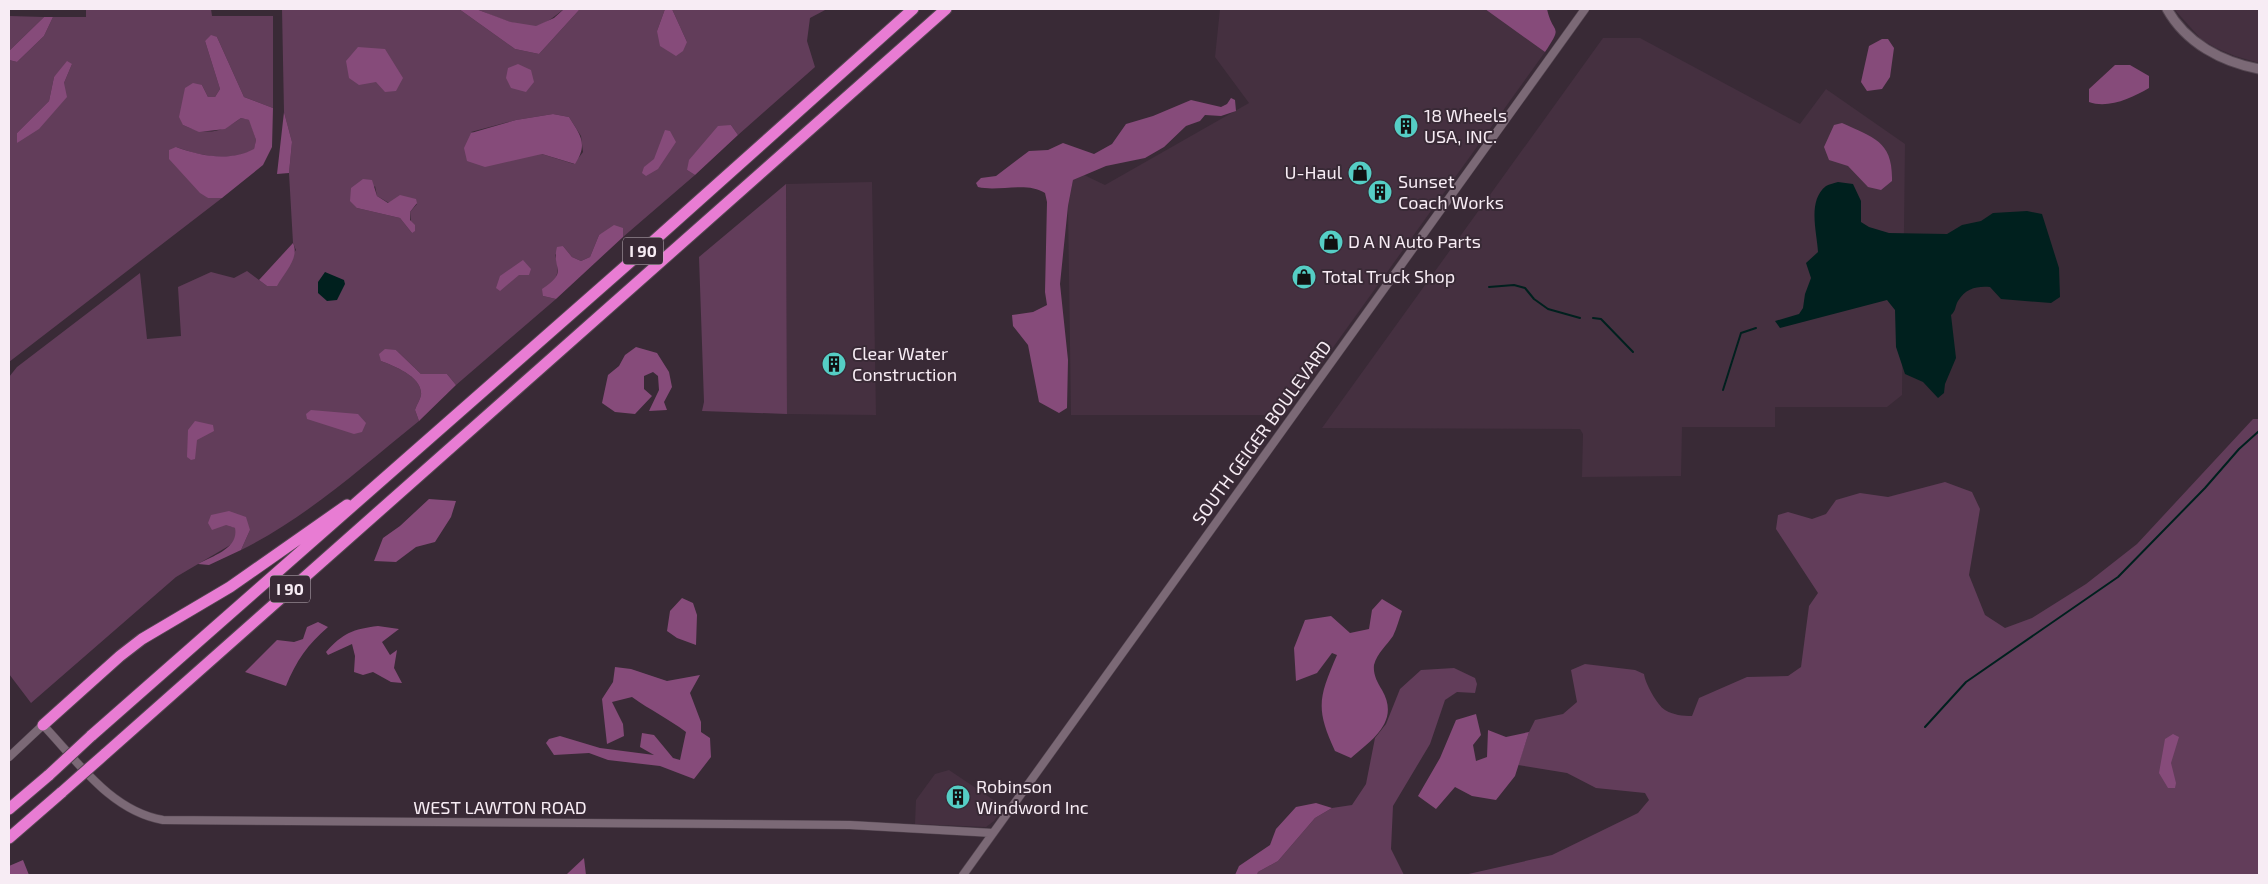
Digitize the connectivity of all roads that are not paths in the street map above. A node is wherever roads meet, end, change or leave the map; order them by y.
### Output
1 (913, 9) edge
2 (946, 9) edge
3 (1585, 9) edge
4 (2167, 9) edge
5 (2259, 68) edge
6 (372, 490) junction
7 (43, 725) junction
8 (9, 757) edge
9 (9, 810) edge
10 (20, 827) junction
11 (993, 833) junction
12 (9, 838) edge
13 (9, 845) edge
14 (963, 875) edge

1 - 6 highway, I 90
2 - 10 highway, I 90, bridge
3 - 11 street, SOUTH GEIGER BOULEVARD
4 - 5 main road
6 - 7 highway
6 - 9 highway, I 90, bridge
7 - 8 street
7 - 11 street, WEST LAWTON ROAD
10 - 12 highway, I 90
10 - 13 highway
11 - 14 street, SOUTH GEIGER BOULEVARD

